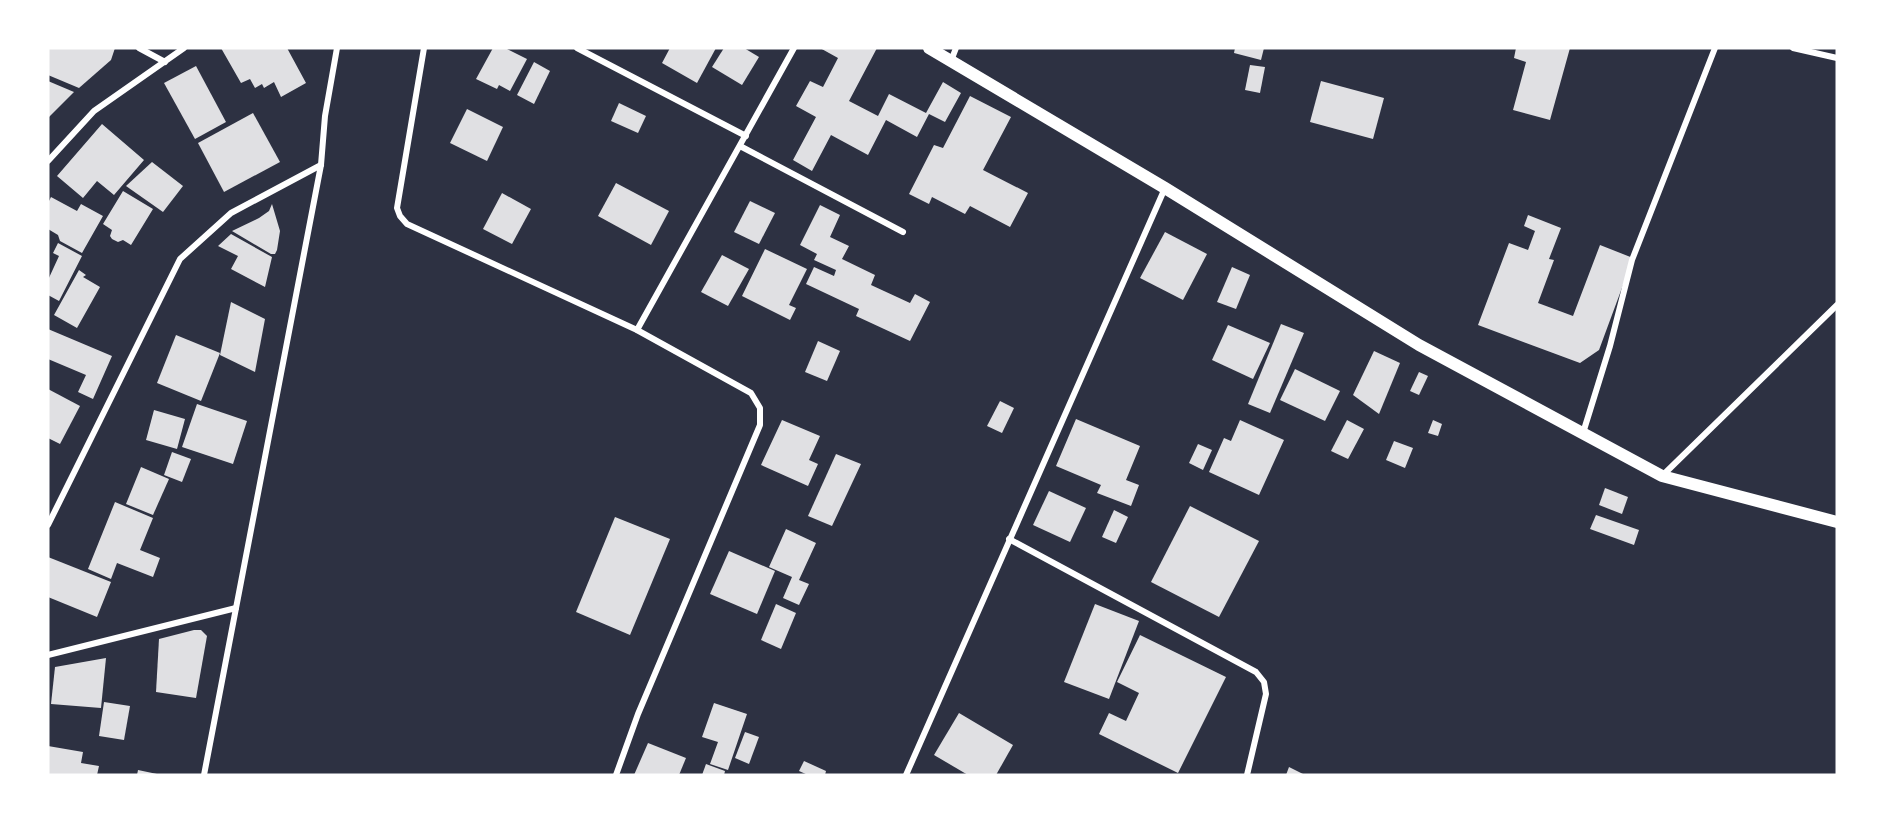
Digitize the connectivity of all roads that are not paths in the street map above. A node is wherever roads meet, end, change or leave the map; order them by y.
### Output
1 (139, 48) edge
2 (184, 48) edge
3 (337, 48) edge
4 (424, 48) edge
5 (577, 48) edge
6 (794, 48) edge
7 (929, 48) edge
8 (956, 48) edge
9 (1715, 48) edge
10 (1793, 48) edge
11 (1837, 58) edge
12 (951, 61) junction
13 (165, 62) junction
14 (746, 136) junction
15 (740, 147) junction
16 (48, 161) edge
17 (321, 165) junction
18 (1165, 188) junction
19 (903, 232) dead end
20 (1837, 305) edge
21 (637, 330) junction
22 (1583, 434) junction
23 (1662, 476) junction
24 (1837, 522) edge
25 (48, 525) edge
26 (1009, 539) junction
27 (236, 608) junction
28 (48, 655) edge
29 (204, 775) edge
30 (616, 775) edge
31 (906, 775) edge
32 (1247, 775) edge

1 - 13 street
2 - 13 street
3 - 17 street
4 - 21 street
5 - 14 street
6 - 14 street
7 - 12 main road
8 - 12 street
9 - 22 street
10 - 11 street
12 - 18 main road
13 - 16 street
14 - 15 street
15 - 19 street
15 - 21 street
17 - 25 street
17 - 27 street
18 - 22 main road
18 - 26 street
20 - 23 street
21 - 30 street
22 - 23 main road
23 - 24 main road
26 - 31 street
26 - 32 street
27 - 28 street
27 - 29 street

